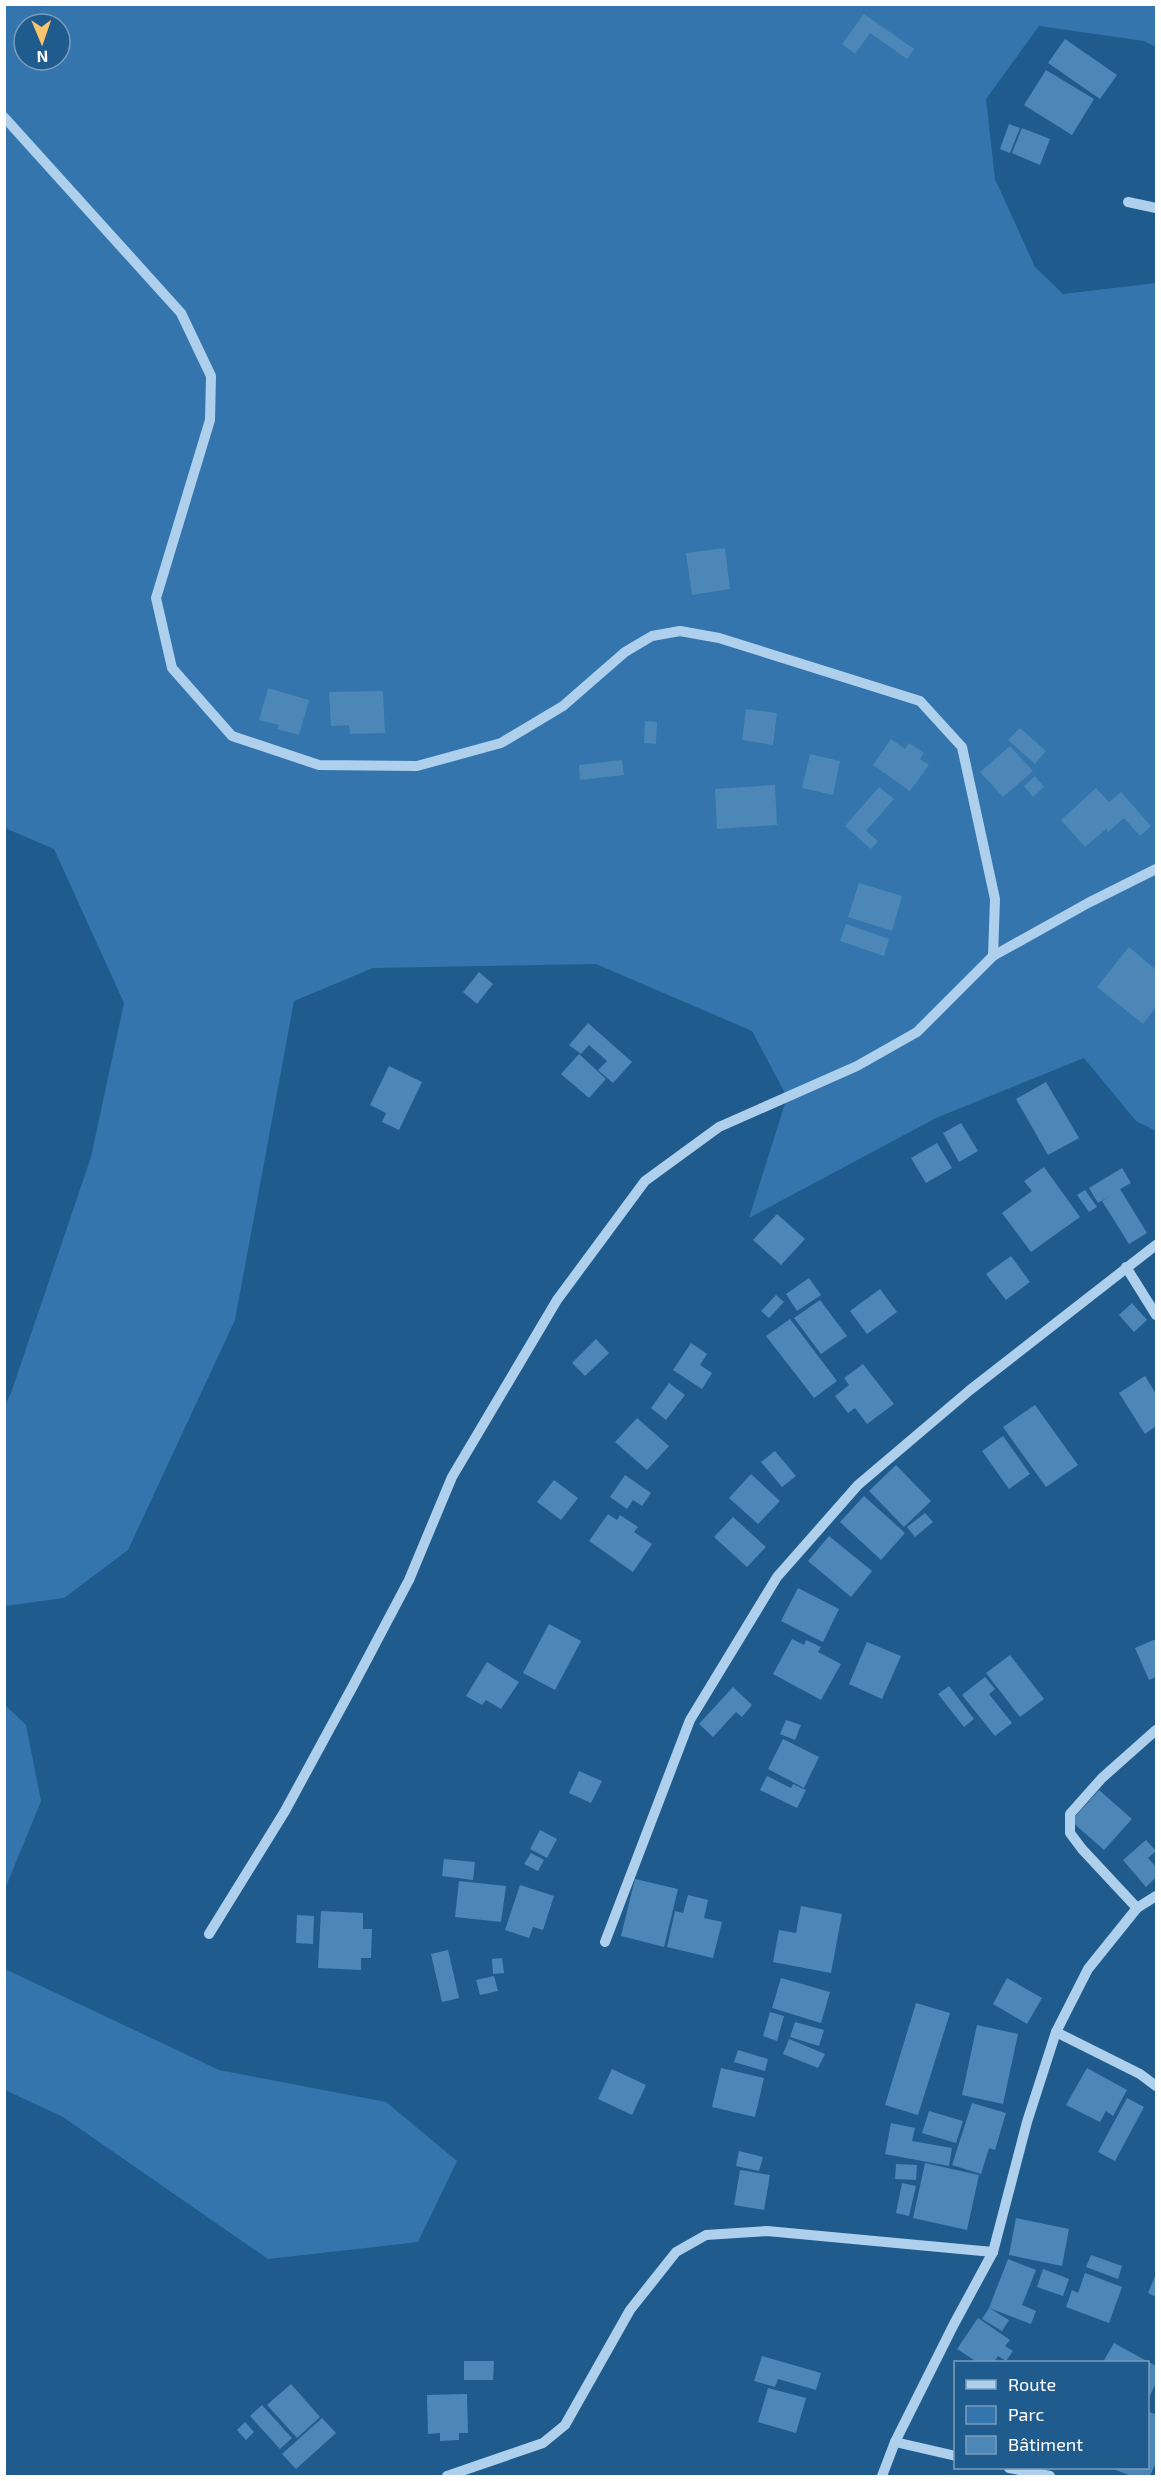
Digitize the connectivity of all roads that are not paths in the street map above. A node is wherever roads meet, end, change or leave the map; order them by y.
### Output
1 (4, 117) edge
2 (1128, 202) dead end
3 (1156, 208) edge
4 (1156, 869) edge
5 (993, 956) junction
6 (1156, 1245) edge
7 (1126, 1267) junction
8 (1156, 1315) edge
9 (1156, 1730) edge
10 (1156, 1896) edge
11 (1137, 1908) junction
12 (209, 1934) dead end
13 (605, 1942) dead end
14 (1056, 2032) junction
15 (1156, 2086) edge
16 (993, 2252) junction
17 (895, 2442) junction
18 (954, 2456) edge
19 (1014, 2469) edge
20 (447, 2476) edge
21 (882, 2476) edge
22 (1050, 2476) edge

1 - 5 street
2 - 3 street
4 - 5 street
5 - 12 street
6 - 7 street
7 - 8 street
7 - 13 street
9 - 11 street
10 - 11 street
11 - 14 street
14 - 15 street
14 - 16 street
16 - 17 street
16 - 20 street
17 - 18 street
17 - 21 street
19 - 22 street

